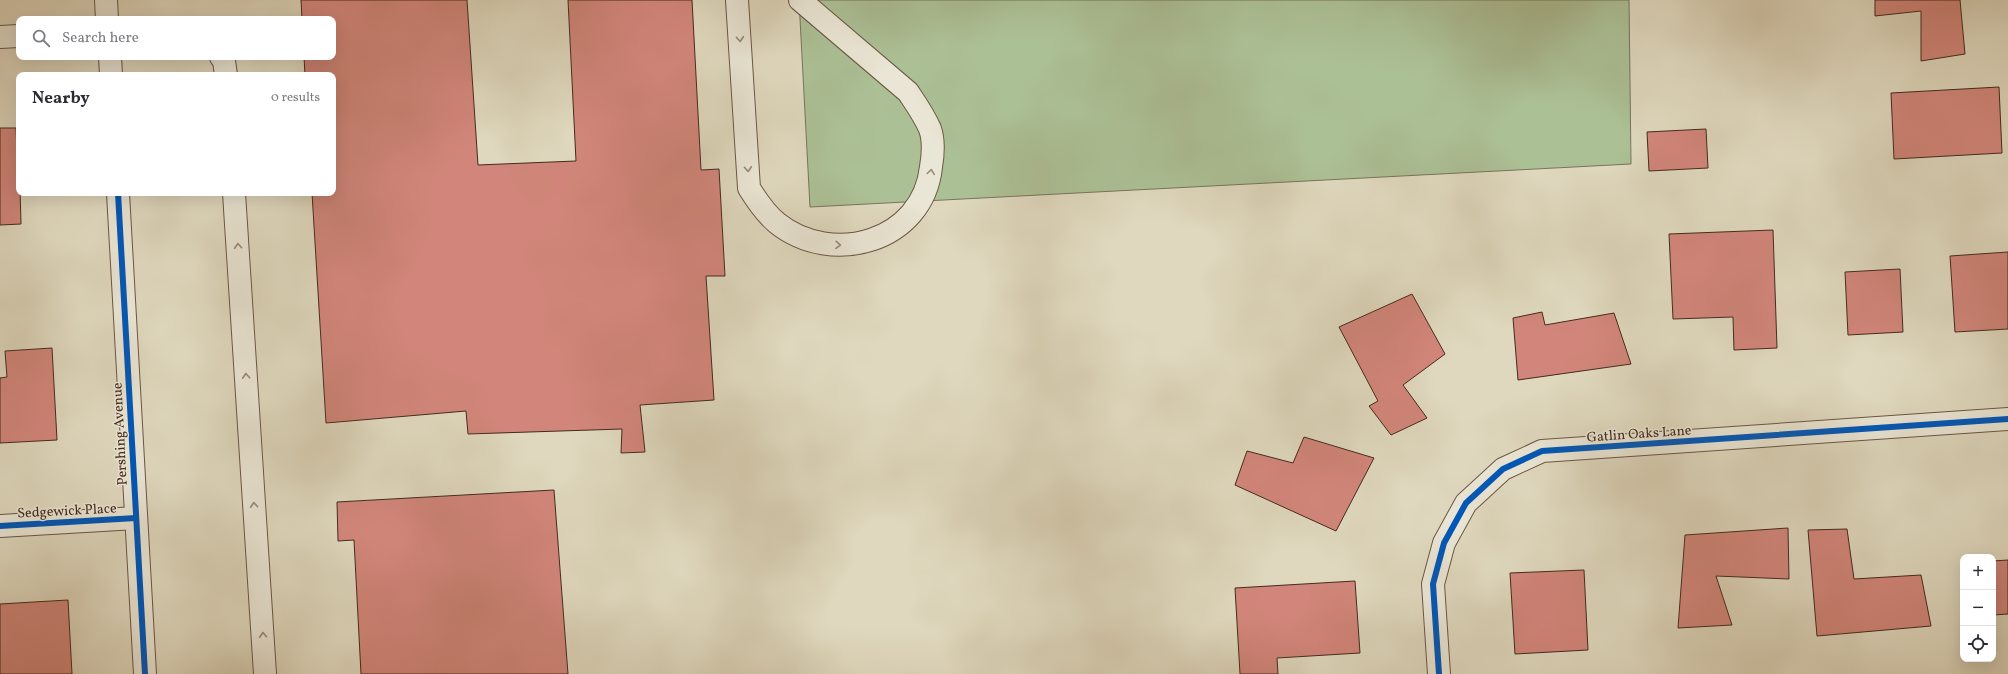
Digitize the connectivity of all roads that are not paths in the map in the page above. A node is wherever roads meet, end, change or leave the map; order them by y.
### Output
1 (106, 0) edge
2 (737, 0) edge
3 (800, 0) edge
4 (107, 16) edge
5 (16, 36) edge
6 (0, 37) edge
7 (110, 60) edge
8 (223, 60) edge
9 (111, 72) edge
10 (226, 72) edge
11 (118, 196) edge
12 (234, 196) edge
13 (2008, 419) edge
14 (136, 518) junction
15 (0, 526) edge
16 (146, 674) edge
17 (266, 674) edge
18 (1439, 674) edge

1 - 4 street
2 -> 3 street
5 - 6 street
7 - 9 street
8 - 10 street
11 - 14 street, Pershing Avenue
17 -> 12 street
13 - 18 street, Gatlin Oaks Lane
14 - 15 street, Sedgewick Place
14 - 16 street, Pershing Avenue

